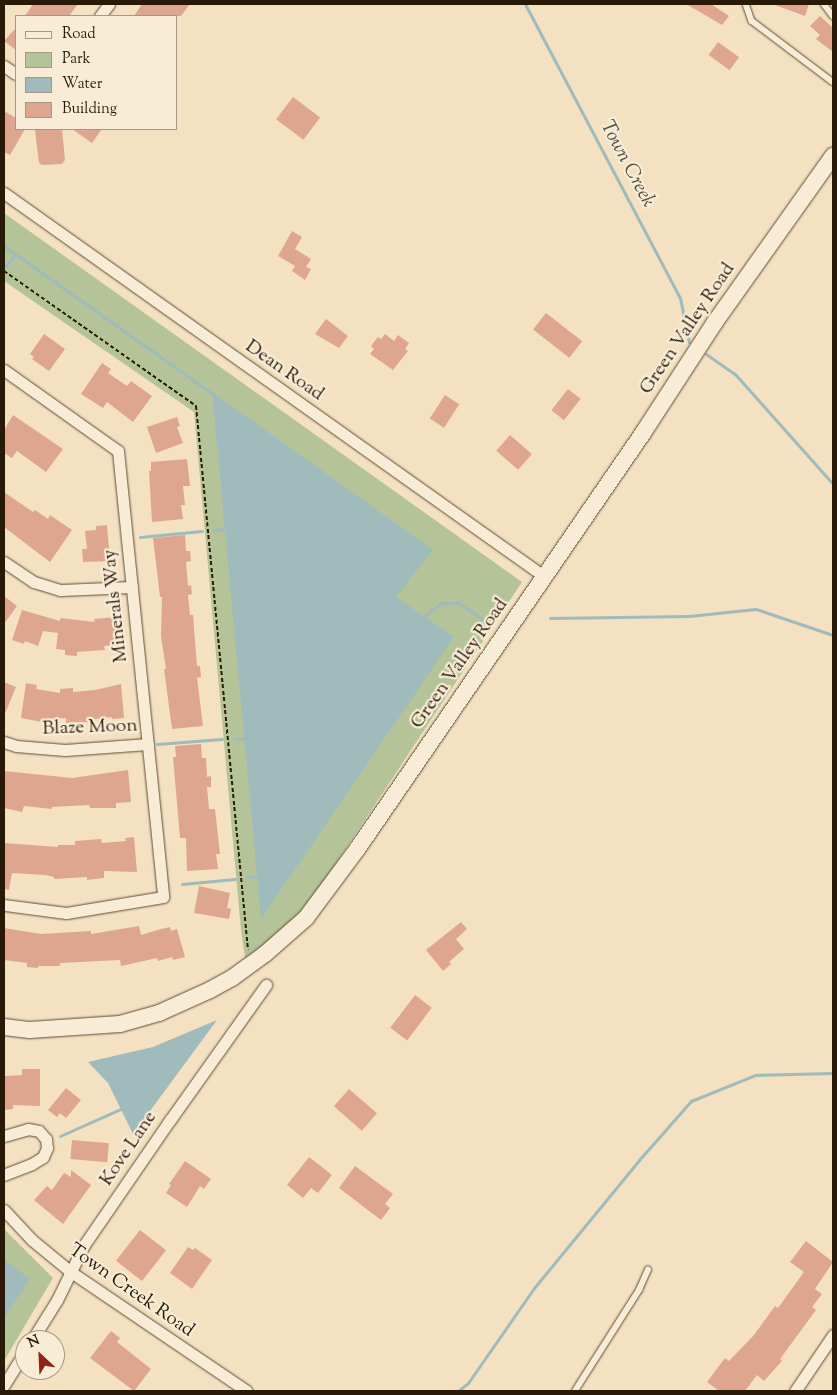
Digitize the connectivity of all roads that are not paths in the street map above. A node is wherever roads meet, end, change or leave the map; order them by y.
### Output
1 (109, 4) edge
2 (746, 4) edge
3 (824, 4) edge
4 (101, 15) edge
5 (833, 16) edge
6 (4, 66) edge
7 (15, 73) edge
8 (833, 82) edge
9 (833, 156) edge
10 (4, 193) edge
11 (4, 370) edge
12 (4, 562) edge
13 (545, 577) junction
14 (132, 587) junction
15 (4, 742) edge
16 (148, 744) junction
17 (4, 905) edge
18 (266, 985) dead end
19 (4, 1027) edge
20 (4, 1136) edge
21 (4, 1174) edge
22 (4, 1210) edge
23 (648, 1270) dead end
24 (72, 1272) junction
25 (38, 1330) edge
26 (833, 1335) edge
27 (15, 1368) edge
28 (4, 1385) edge
29 (247, 1391) edge
30 (576, 1391) edge
31 (794, 1391) edge

1 - 4 street
2 - 8 lane
3 - 5 lane
6 - 7 street
9 - 13 street, Green Valley Road
10 - 13 street, Dean Road
11 - 14 street, Minerals Way
12 - 14 street
13 - 19 street, Green Valley Road
14 - 16 street, Minerals Way
15 - 16 street, Blaze Moon
16 - 17 street, Minerals Way
18 - 24 street, Kove Lane
20 - 21 street
22 - 24 street, Town Creek Road
23 - 30 lane
24 - 25 street, Kove Lane
24 - 29 street, Town Creek Road
26 - 31 street
27 - 28 street

